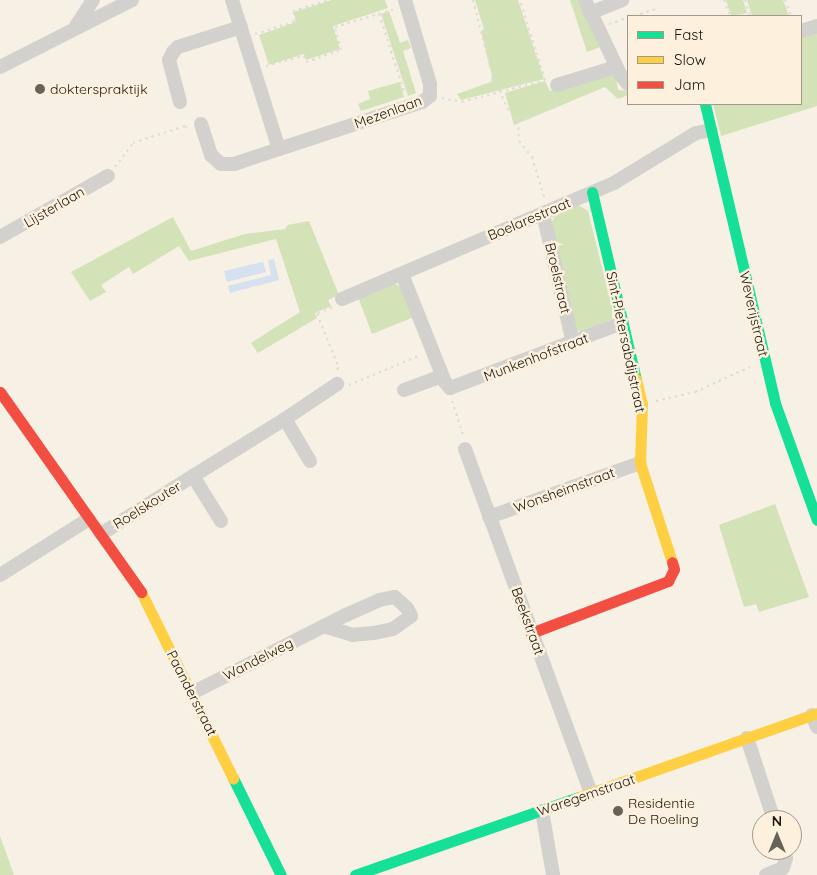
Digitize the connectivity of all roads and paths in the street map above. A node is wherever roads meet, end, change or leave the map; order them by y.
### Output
1 (93, 0) edge
2 (132, 0) edge
3 (232, 0) edge
4 (328, 0) edge
5 (473, 0) edge
6 (520, 0) edge
7 (623, 0) edge
8 (724, 0) edge
9 (745, 0) edge
10 (785, 0) edge
11 (405, 3) edge
12 (588, 6) edge
13 (656, 9) dead end
14 (379, 14) junction
15 (637, 15) edge
16 (730, 15) edge
17 (750, 15) edge
18 (791, 15) edge
19 (627, 18) edge
20 (817, 26) edge
21 (74, 28) junction
22 (598, 28) junction
23 (242, 32) junction
24 (802, 32) edge
25 (616, 66) junction
26 (0, 67) edge
27 (254, 70) junction
28 (551, 82) junction
29 (627, 82) edge
30 (503, 90) junction
31 (430, 96) junction
32 (180, 102) dead end
33 (705, 105) edge
34 (409, 106) junction
35 (518, 121) junction
36 (202, 127) joint
37 (711, 130) junction
38 (279, 149) junction
39 (108, 176) joint
40 (592, 192) junction
41 (546, 212) junction
42 (0, 237) edge
43 (402, 274) junction
44 (342, 299) joint
45 (622, 323) junction
46 (573, 343) junction
47 (432, 350) junction
48 (765, 362) junction
49 (442, 376) junction
50 (337, 384) junction
51 (450, 388) junction
52 (404, 390) dead end
53 (0, 392) edge
54 (642, 404) junction
55 (285, 419) junction
56 (465, 449) joint
57 (310, 461) dead end
58 (640, 463) junction
59 (193, 476) junction
60 (489, 517) junction
61 (89, 519) junction
62 (817, 520) edge
63 (221, 521) dead end
64 (101, 534) junction
65 (0, 576) edge
66 (324, 626) junction
67 (532, 633) junction
68 (192, 693) junction
69 (815, 718) edge
70 (747, 738) junction
71 (591, 794) junction
72 (771, 810) edge
73 (542, 811) junction
74 (785, 860) edge
75 (281, 875) edge
76 (355, 875) edge
77 (553, 875) edge
78 (766, 875) edge

1 - 21 street
2 - 21 street
3 - 23 street
4 - 23 path
5 - 30 path
6 - 28 path
7 - 12 street
8 - 16 path
9 - 17 path
10 - 18 path
11 - 14 path
11 - 31 street, Mezenlaan
12 - 22 street
13 - 15 path
14 - 27 path
14 - 34 path
19 - 22 path
20 - 24 street
21 - 26 street
22 - 25 street
23 - 27 street
23 - 32 street
25 - 28 street
25 - 29 street
27 - 38 street
28 - 30 path
28 - 35 path
30 - 31 path
30 - 35 path
31 - 34 street, Mezenlaan
33 - 37 street, Weverijstraat
34 - 38 street, Mezenlaan
35 - 41 path
36 - 38 street, Mezenlaan
36 - 39 path
37 - 40 street, Boelarestraat
37 - 48 street, Weverijstraat
39 - 42 street, Lijsterlaan
40 - 41 street, Boelarestraat
40 - 45 street, Sint-Pietersabdijstraat
41 - 43 street, Boelarestraat
41 - 46 street, Broelstraat
43 - 44 street, Boelarestraat
43 - 47 street
44 - 50 path
45 - 46 street, Munkenhofstraat
45 - 54 street, Sint-Pietersabdijstraat
46 - 51 street, Munkenhofstraat
47 - 49 street
47 - 50 path
48 - 54 path
48 - 62 street, Weverijstraat
49 - 51 street
49 - 52 street
50 - 55 street, Roelskouter
51 - 56 path
53 - 61 street, Paanderstraat
54 - 58 street, Sint-Pietersabdijstraat
55 - 57 street
55 - 59 street, Roelskouter
56 - 60 street, Beekstraat
58 - 60 street, Wonsheimstraat
58 - 67 street, Sint-Pietersabdijstraat
59 - 63 street, Roelskouter
59 - 64 street, Roelskouter
60 - 67 street, Beekstraat
61 - 64 street, Paanderstraat
61 - 65 street
64 - 68 street, Paanderstraat
66 - 66 street, Wandelweg
66 - 68 street, Wandelweg
67 - 71 street, Beekstraat
68 - 75 street, Paanderstraat
69 - 70 street, Waregemstraat
70 - 71 street, Waregemstraat
70 - 72 street
71 - 73 street, Waregemstraat
73 - 76 street, Waregemstraat
73 - 77 street
74 - 78 street

